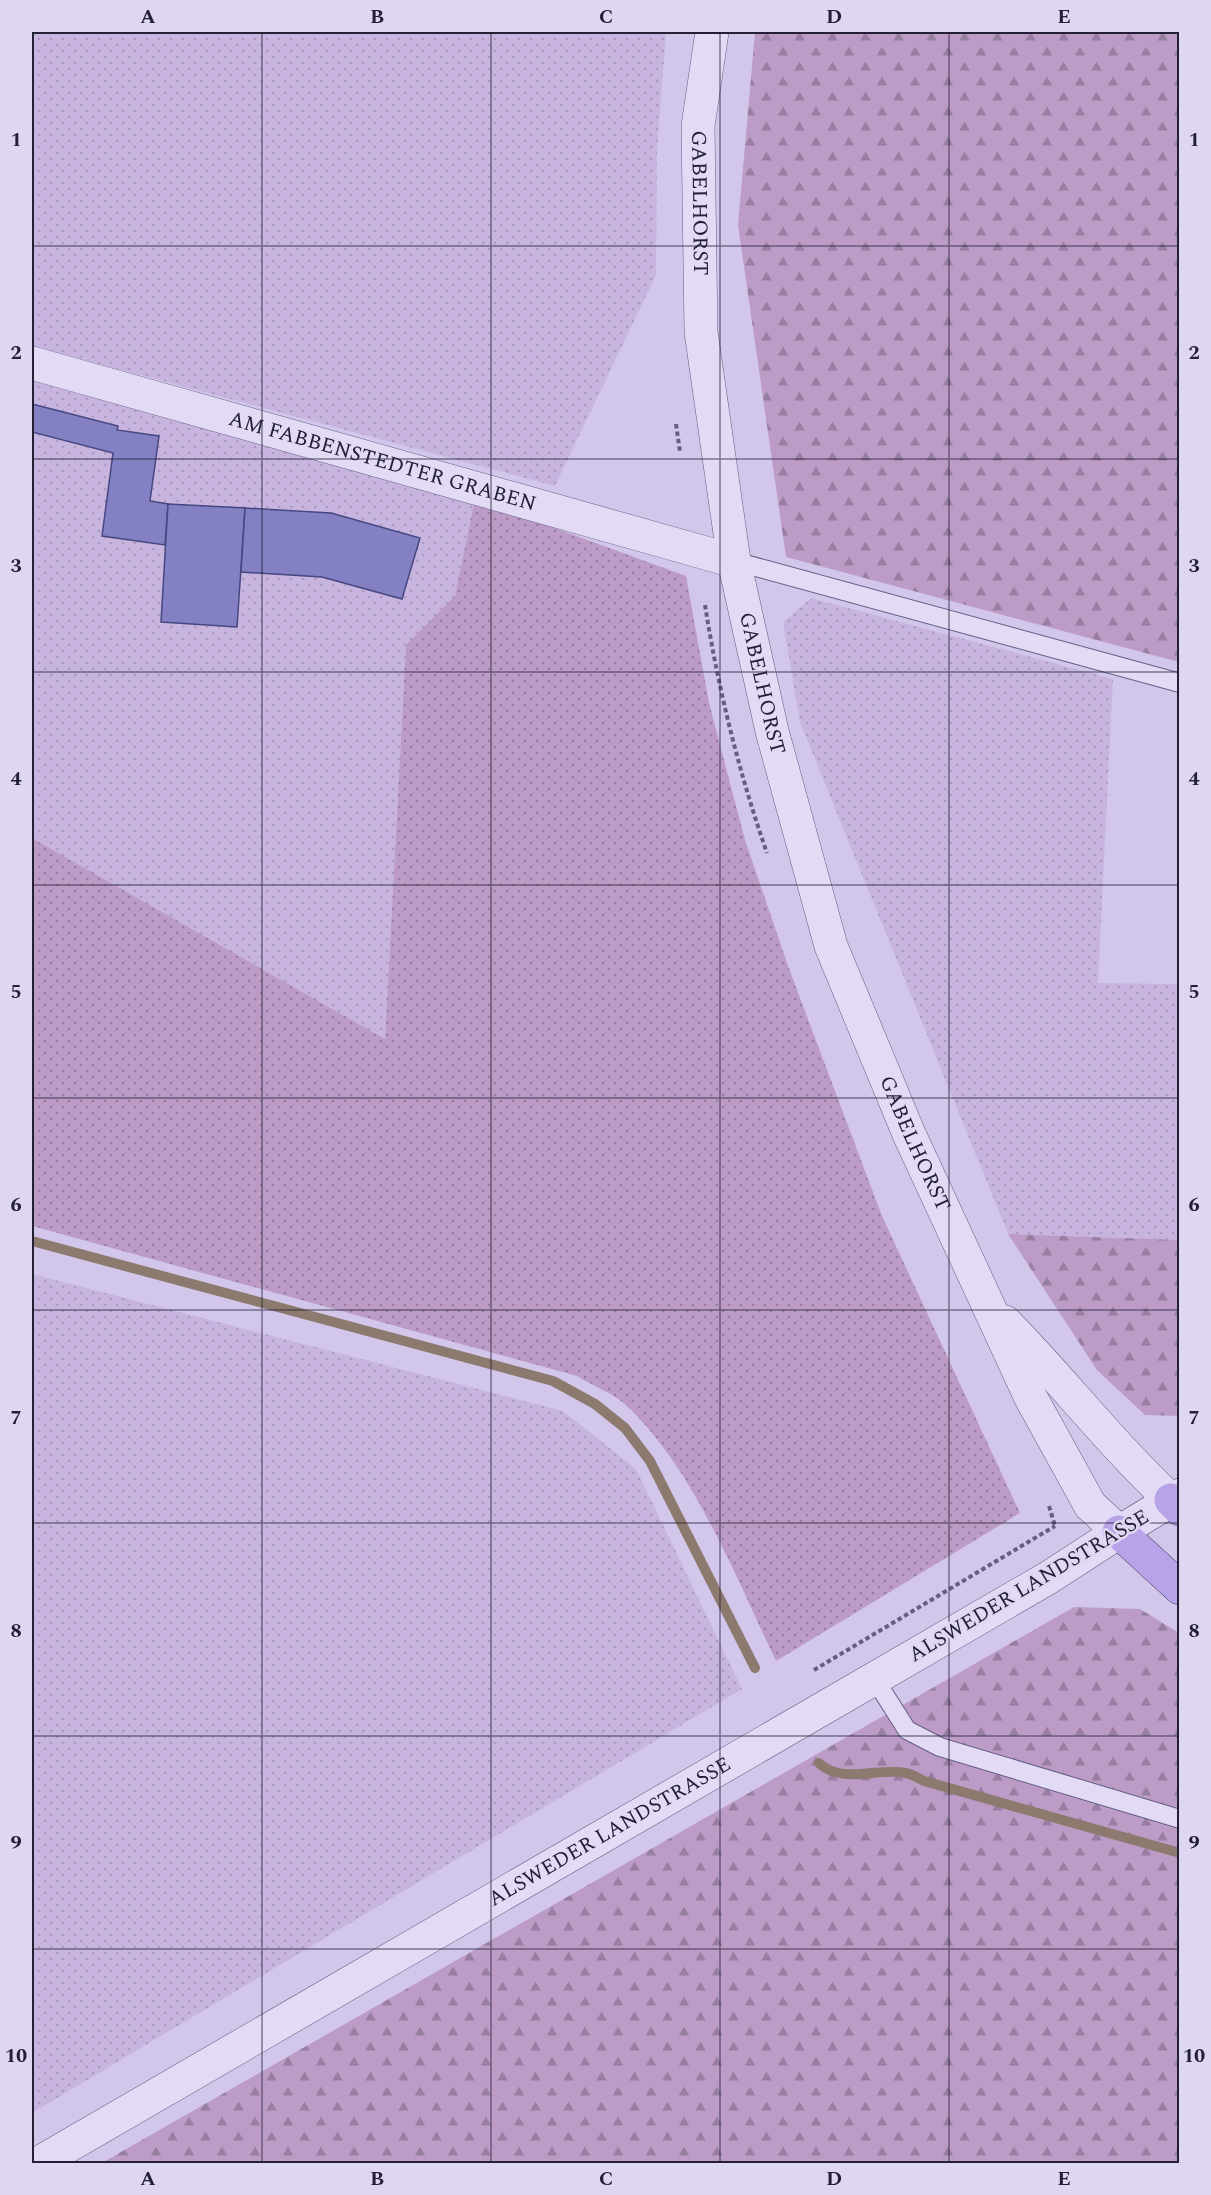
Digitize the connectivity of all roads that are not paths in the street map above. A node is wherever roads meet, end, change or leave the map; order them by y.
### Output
1 (712, 32) edge
2 (32, 363) edge
3 (734, 561) junction
4 (1179, 682) edge
5 (987, 1303) junction
6 (1177, 1501) edge
7 (1119, 1532) junction
8 (1179, 1588) edge
9 (874, 1678) junction
10 (1179, 1819) edge
11 (37, 2163) edge

1 - 3 street, GABELHORST
2 - 3 street, AM FABBENSTEDTER GRABEN
3 - 4 lane
3 - 5 street, GABELHORST
5 - 6 street, GABELHORST
5 - 7 street, GABELHORST
6 - 7 street, ALSWEDER LANDSTRASSE
7 - 8 main road
7 - 9 street, ALSWEDER LANDSTRASSE
9 - 10 lane
9 - 11 street, ALSWEDER LANDSTRASSE

